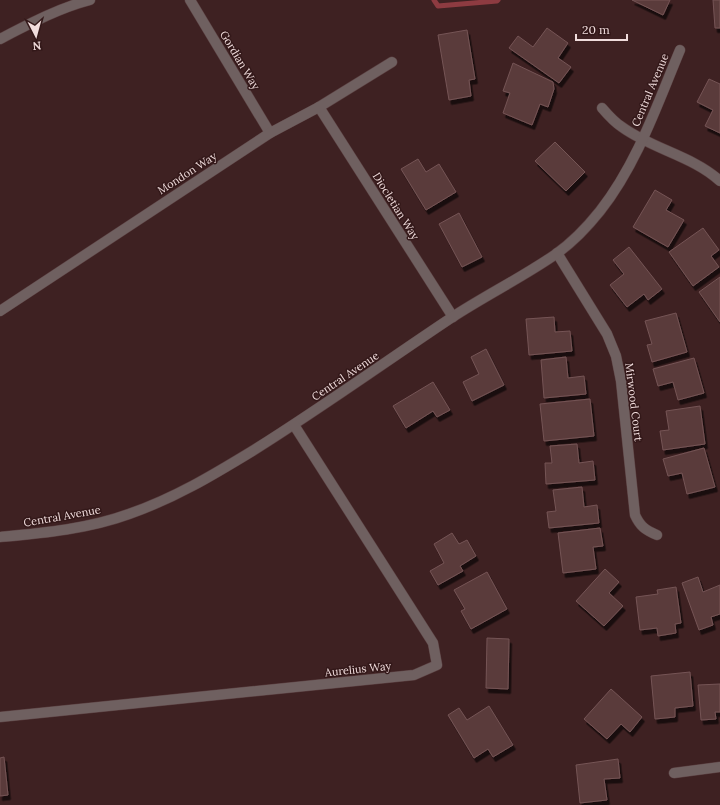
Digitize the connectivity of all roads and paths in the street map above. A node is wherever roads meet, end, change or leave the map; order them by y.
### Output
1 (90, 0) edge
2 (190, 0) edge
3 (1, 35) edge
4 (680, 50) dead end
5 (392, 62) dead end
6 (320, 107) junction
7 (602, 108) dead end
8 (270, 133) junction
9 (642, 139) junction
10 (720, 181) edge
11 (558, 253) junction
12 (0, 311) edge
13 (453, 317) junction
14 (294, 425) junction
15 (657, 535) dead end
16 (0, 538) edge
17 (0, 717) edge
18 (720, 767) edge
19 (674, 773) dead end

1 - 3 street
2 - 8 street, Gordian Way
4 - 9 street, Central Avenue
5 - 6 street, Mondon Way
6 - 8 street, Mondon Way
6 - 13 street, Diocletian Way
7 - 9 street, Central Avenue
8 - 12 street, Mondon Way
9 - 10 street
9 - 11 street, Central Avenue
11 - 13 street, Central Avenue
11 - 15 street, Mirwood Court
13 - 14 street, Central Avenue
14 - 16 street, Central Avenue
14 - 17 street, Aurelius Way
18 - 19 street

